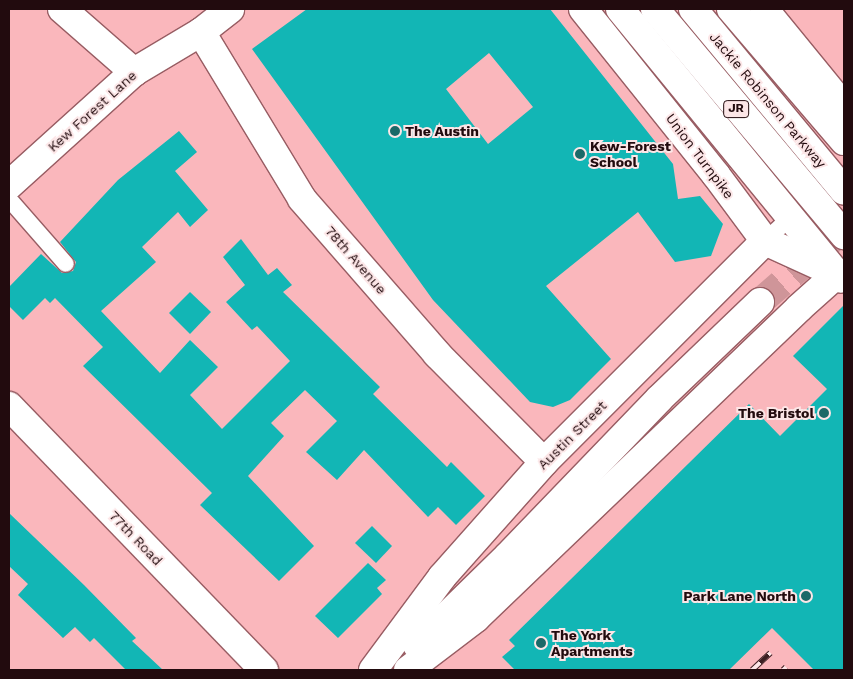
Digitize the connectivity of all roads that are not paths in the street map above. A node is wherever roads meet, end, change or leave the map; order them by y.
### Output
1 (62, 9) edge
2 (230, 9) edge
3 (583, 9) edge
4 (620, 9) edge
5 (655, 9) edge
6 (693, 9) edge
7 (732, 9) edge
8 (764, 9) edge
9 (201, 32) junction
10 (134, 72) junction
11 (844, 108) edge
12 (844, 141) edge
13 (9, 186) edge
14 (844, 191) edge
15 (9, 199) edge
16 (791, 217) junction
17 (844, 235) edge
18 (765, 241) junction
19 (66, 264) dead end
20 (841, 279) edge
21 (760, 302) tunnel mouth
22 (9, 406) edge
23 (544, 462) junction
24 (264, 670) edge
25 (373, 670) edge
26 (391, 670) edge
27 (408, 670) edge

1 - 10 main road
2 - 9 main road, Kew Forest Lane
3 - 18 main road, Union Turnpike
4 - 16 main road
5 - 17 main road, Jackie Robinson Parkway / JR
6 - 14 main road, Jackie Robinson Parkway / JR
7 - 12 main road
8 - 11 main road
9 - 10 main road, Kew Forest Lane
9 - 23 main road, 78th Avenue
10 - 13 main road, Kew Forest Lane
15 - 19 lane
16 - 18 lane, Austin Street
16 - 20 main road
18 - 20 main road, Union Turnpike
18 - 23 main road, Austin Street
20 - 27 main road
21 - 26 main road
22 - 24 main road, 77th Road
23 - 25 main road, Austin Street

